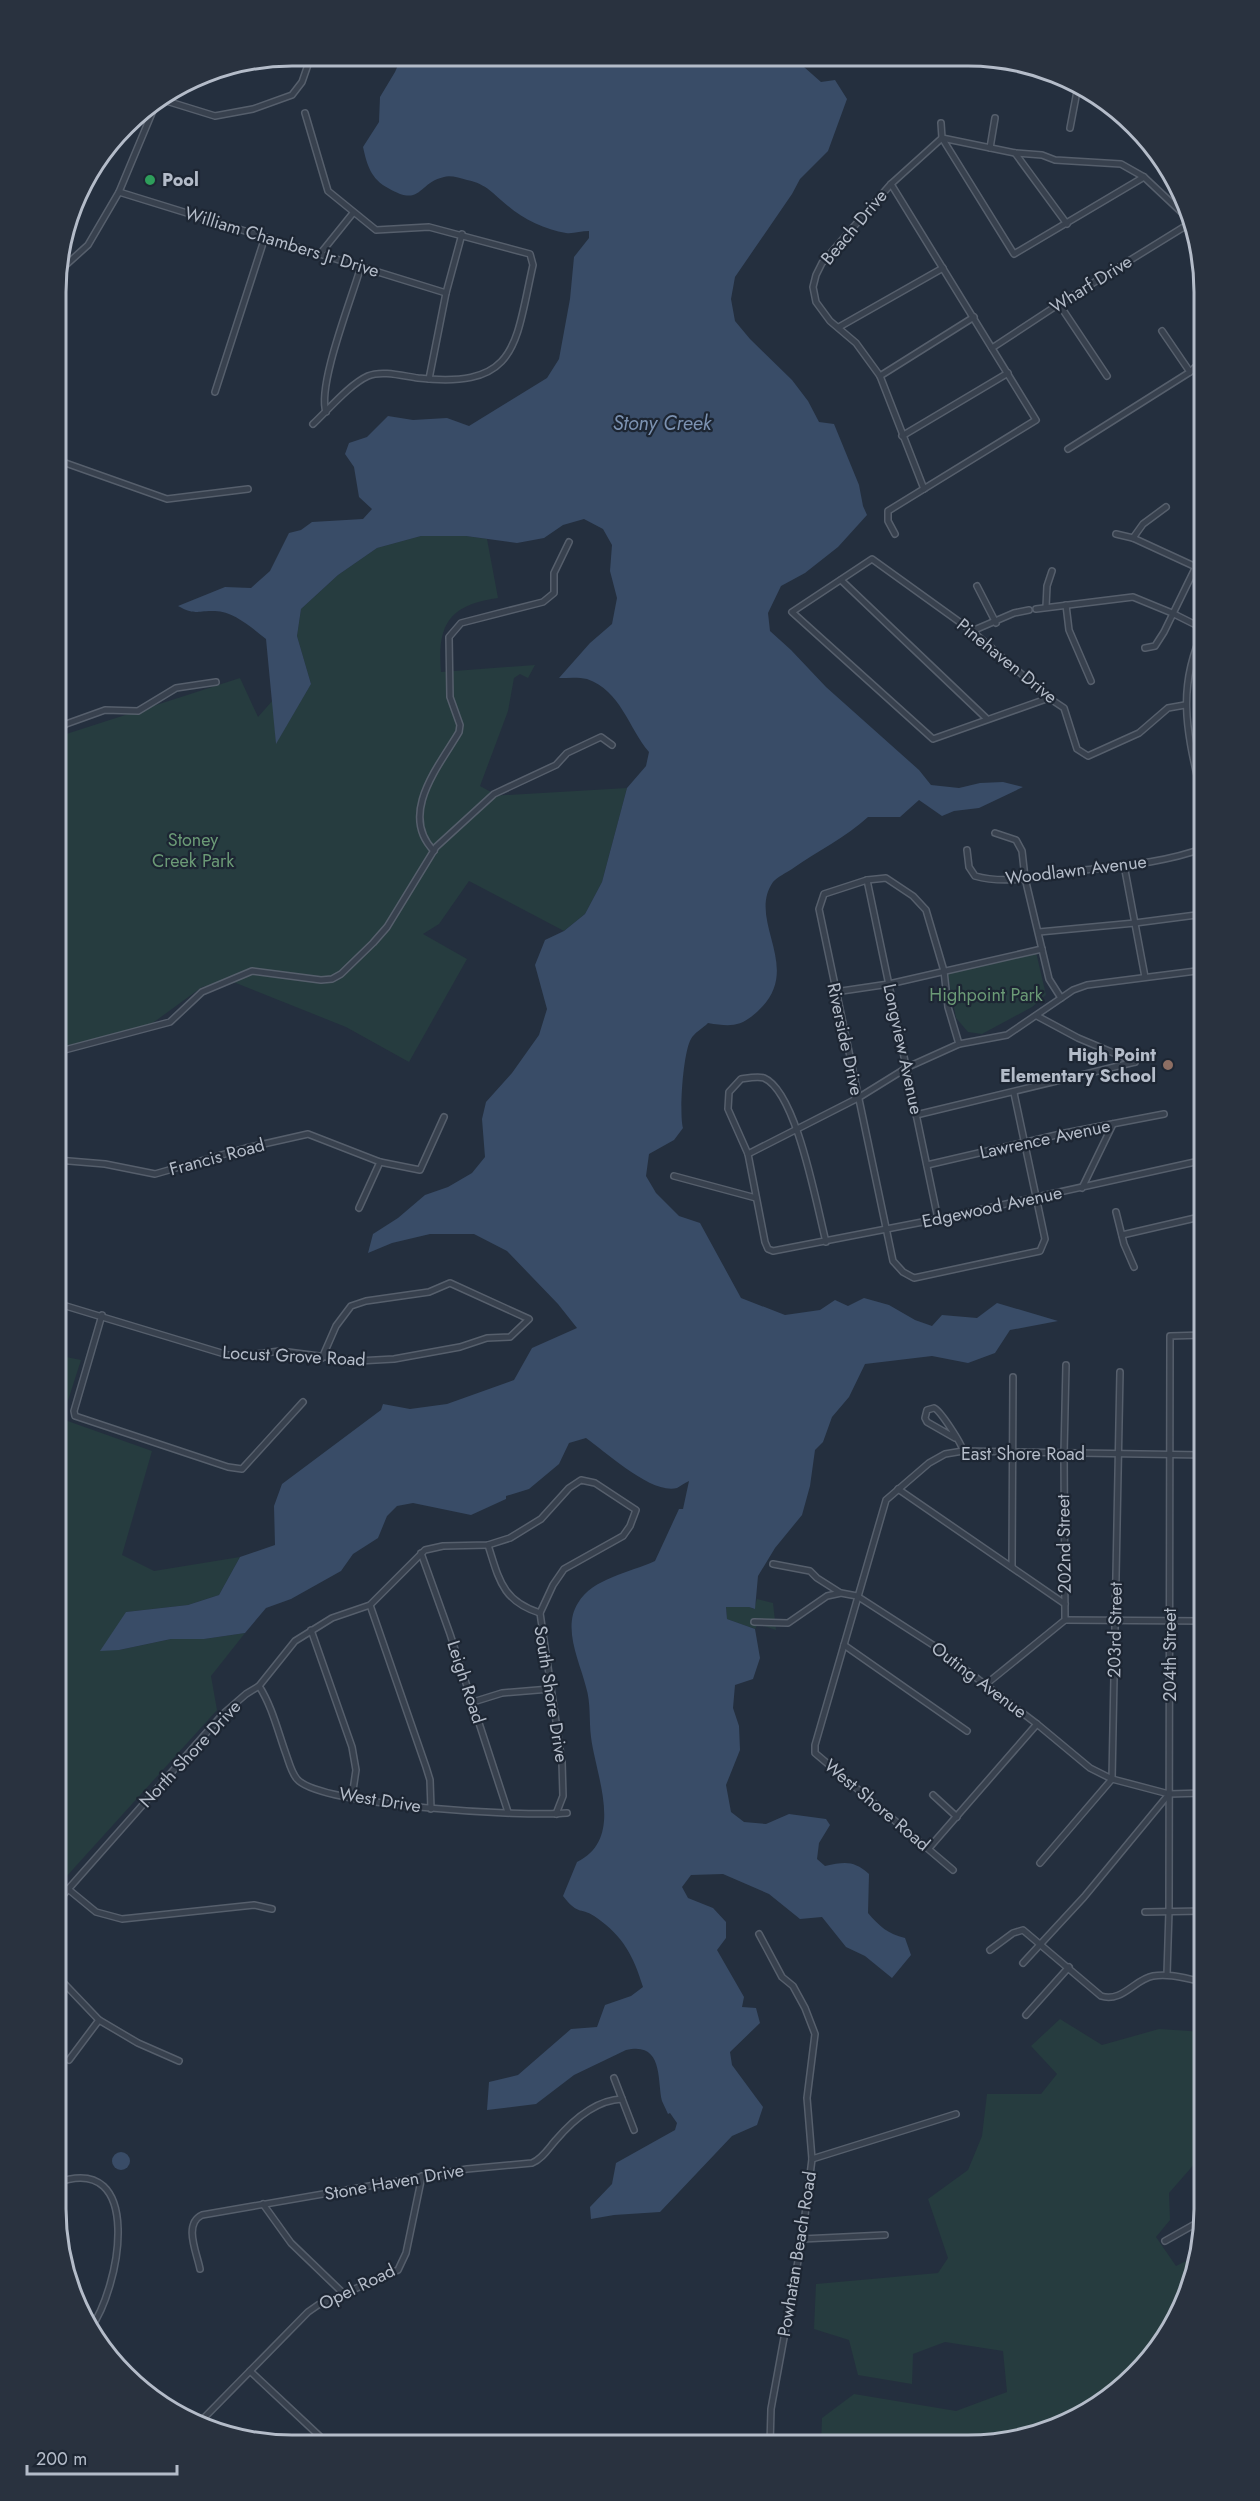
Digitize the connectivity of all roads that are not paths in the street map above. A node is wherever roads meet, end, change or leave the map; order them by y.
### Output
1 (308, 66) edge
2 (1077, 94) edge
3 (168, 103) edge
4 (305, 112) dead end
5 (152, 115) edge
6 (995, 118) dead end
7 (941, 123) dead end
8 (1070, 129) dead end
9 (942, 138) junction
10 (990, 148) junction
11 (1015, 153) junction
12 (1144, 177) junction
13 (891, 184) junction
14 (119, 192) junction
15 (1179, 209) edge
16 (353, 213) junction
17 (1067, 224) junction
18 (1184, 227) edge
19 (462, 234) junction
20 (265, 237) junction
21 (320, 254) junction
22 (68, 263) edge
23 (361, 266) junction
24 (943, 268) junction
25 (446, 293) junction
26 (1059, 304) junction
27 (974, 318) junction
28 (839, 327) junction
29 (1162, 331) dead end
30 (992, 348) junction
31 (1194, 368) edge
32 (1190, 372) junction
33 (1008, 373) junction
34 (880, 376) junction
35 (1107, 376) dead end
36 (429, 379) junction
37 (215, 393) dead end
38 (326, 412) junction
39 (313, 424) dead end
40 (902, 436) junction
41 (1068, 449) dead end
42 (66, 463) edge
43 (248, 489) dead end
44 (924, 489) junction
45 (1166, 507) dead end
46 (895, 534) dead end
47 (1116, 534) dead end
48 (1133, 538) junction
49 (569, 542) dead end
50 (1194, 566) edge
51 (1052, 571) dead end
52 (1194, 571) edge
53 (841, 580) junction
54 (977, 586) dead end
55 (1066, 605) junction
56 (1046, 607) junction
57 (1172, 613) junction
58 (996, 623) junction
59 (1194, 624) edge
60 (972, 631) junction
61 (1145, 648) dead end
62 (1194, 651) edge
63 (1091, 681) dead end
64 (216, 682) dead end
65 (1049, 698) junction
66 (1185, 705) junction
67 (986, 718) junction
68 (66, 724) edge
69 (612, 745) dead end
70 (1194, 760) edge
71 (995, 833) dead end
72 (967, 850) dead end
73 (434, 851) junction
74 (1194, 852) edge
75 (1124, 865) junction
76 (1025, 878) junction
77 (867, 880) junction
78 (1194, 915) edge
79 (1136, 923) junction
80 (1039, 932) junction
81 (1042, 949) junction
82 (944, 971) junction
83 (1194, 971) edge
84 (1145, 977) junction
85 (889, 984) junction
86 (835, 992) junction
87 (1062, 997) junction
88 (1037, 1016) junction
89 (959, 1044) junction
90 (66, 1051) edge
91 (907, 1068) junction
92 (1014, 1093) junction
93 (858, 1098) junction
94 (1164, 1114) dead end
95 (916, 1115) junction
96 (444, 1116) dead end
97 (1113, 1124) junction
98 (797, 1127) junction
99 (1023, 1142) junction
100 (748, 1154) junction
101 (66, 1161) edge
102 (380, 1162) junction
103 (1194, 1162) edge
104 (927, 1165) junction
105 (674, 1176) dead end
106 (1082, 1188) junction
107 (756, 1198) junction
108 (1035, 1198) junction
109 (358, 1208) dead end
110 (1116, 1212) dead end
111 (1194, 1218) edge
112 (938, 1219) junction
113 (887, 1230) junction
114 (1122, 1235) junction
115 (826, 1242) junction
116 (1134, 1267) dead end
117 (66, 1306) edge
118 (102, 1315) junction
119 (1194, 1335) edge
120 (322, 1358) junction
121 (1066, 1365) dead end
122 (1120, 1372) dead end
123 (1012, 1377) dead end
124 (303, 1402) dead end
125 (955, 1438) junction
126 (963, 1451) junction
127 (1011, 1453) junction
128 (1064, 1453) junction
129 (1117, 1455) junction
130 (1169, 1455) junction
131 (1194, 1455) edge
132 (898, 1489) junction
133 (488, 1545) junction
134 (421, 1553) junction
135 (773, 1564) dead end
136 (1012, 1568) junction
137 (840, 1593) junction
138 (857, 1596) junction
139 (1065, 1604) junction
140 (370, 1605) junction
141 (540, 1613) junction
142 (1065, 1620) junction
143 (1115, 1620) junction
144 (1170, 1621) junction
145 (1194, 1621) edge
146 (754, 1622) dead end
147 (311, 1630) junction
148 (844, 1645) junction
149 (985, 1684) junction
150 (260, 1686) junction
151 (550, 1689) junction
152 (473, 1702) junction
153 (1037, 1724) junction
154 (967, 1731) dead end
155 (1112, 1779) junction
156 (1194, 1793) edge
157 (1169, 1794) junction
158 (933, 1796) dead end
159 (352, 1797) junction
160 (430, 1809) junction
161 (508, 1812) junction
162 (567, 1813) dead end
163 (556, 1814) junction
164 (957, 1817) junction
165 (929, 1848) junction
166 (1040, 1863) dead end
167 (953, 1870) dead end
168 (68, 1889) junction
169 (66, 1891) edge
170 (272, 1909) dead end
171 (1169, 1911) junction
172 (1194, 1911) edge
173 (1144, 1912) dead end
174 (759, 1934) dead end
175 (1041, 1943) junction
176 (990, 1950) dead end
177 (1023, 1963) dead end
178 (1069, 1967) junction
179 (1167, 1974) junction
180 (1194, 1980) edge
181 (66, 1985) edge
182 (1026, 2015) dead end
183 (99, 2020) junction
184 (69, 2060) dead end
185 (179, 2061) dead end
186 (614, 2078) dead end
187 (622, 2099) junction
188 (956, 2114) dead end
189 (634, 2130) dead end
190 (812, 2159) junction
191 (422, 2176) junction
192 (66, 2180) edge
193 (263, 2204) junction
194 (1194, 2224) edge
195 (885, 2235) dead end
196 (802, 2239) junction
197 (1165, 2241) dead end
198 (200, 2269) dead end
199 (344, 2294) junction
200 (95, 2320) edge
201 (250, 2371) junction
202 (204, 2418) edge
203 (318, 2435) edge
204 (770, 2435) edge

1 - 3 street
2 - 8 street
4 - 16 street
5 - 14 street
6 - 10 street
7 - 9 street
9 - 10 street
9 - 13 street, Beach Drive
9 - 17 street
10 - 11 street
11 - 12 street
11 - 17 street
12 - 15 street
12 - 17 street
13 - 24 street
13 - 28 street, Beach Drive
14 - 20 street, William Chambers Jr Drive
14 - 22 street
16 - 19 street
16 - 21 street
18 - 26 street, Wharf Drive
19 - 25 street
19 - 36 street
20 - 21 street, William Chambers Jr Drive
20 - 37 street
21 - 23 street, William Chambers Jr Drive
23 - 25 street, William Chambers Jr Drive
23 - 38 street
24 - 27 street
24 - 28 street
25 - 36 street
26 - 30 street, Wharf Drive
26 - 35 street
27 - 30 street
27 - 34 street
28 - 34 street, Beach Drive
29 - 32 street
30 - 33 street
31 - 32 street
32 - 41 street
33 - 40 street
33 - 44 street
34 - 40 street, Beach Drive
36 - 38 street
38 - 39 street
40 - 44 street, Beach Drive
42 - 43 street
44 - 46 street
45 - 48 street
47 - 48 street
48 - 50 street
49 - 73 street
51 - 56 street
52 - 57 street
53 - 60 street, Pinehaven Drive
53 - 67 street
53 - 67 street
54 - 58 street
55 - 56 street
55 - 57 street
55 - 63 street
56 - 58 street
57 - 59 street
57 - 61 street
58 - 60 street
60 - 65 street, Pinehaven Drive
62 - 66 street
64 - 68 street
65 - 66 street, Pinehaven Drive
65 - 67 street
66 - 70 street
69 - 73 street
71 - 76 street
72 - 76 street, Woodlawn Avenue
73 - 90 street
74 - 75 street, Woodlawn Avenue
75 - 76 street, Woodlawn Avenue
75 - 79 street
76 - 80 street
77 - 82 street
77 - 85 street, Longview Avenue
77 - 86 street, Riverside Drive
78 - 79 street
79 - 80 street
79 - 84 street
80 - 81 street
81 - 82 street
81 - 87 street
82 - 85 street
82 - 89 street
83 - 84 street
84 - 87 street
85 - 86 street
85 - 91 street, Longview Avenue
86 - 93 street, Riverside Drive
87 - 88 street
88 - 89 street
88 - 92 street
89 - 91 street
91 - 93 street
91 - 95 street, Longview Avenue
92 - 95 street
92 - 99 street
93 - 98 street
93 - 113 street, Riverside Drive
94 - 97 street, Lawrence Avenue
95 - 104 street, Longview Avenue
96 - 102 street, Francis Road
97 - 99 street, Lawrence Avenue
97 - 106 street
98 - 100 street
98 - 100 street
98 - 115 street
99 - 104 street, Lawrence Avenue
99 - 108 street
100 - 107 street
101 - 102 street, Francis Road
102 - 109 street
103 - 106 street, Edgewood Avenue
104 - 112 street, Longview Avenue
105 - 107 street
106 - 108 street, Edgewood Avenue
107 - 115 street, Edgewood Avenue
108 - 112 street, Edgewood Avenue
108 - 113 street, Riverside Drive
110 - 114 street
111 - 114 street
112 - 113 street, Edgewood Avenue
113 - 115 street, Edgewood Avenue
114 - 116 street
117 - 118 street, Locust Grove Road
118 - 120 street, Locust Grove Road
118 - 124 street
119 - 130 street, 204th Street
120 - 120 street, Locust Grove Road
121 - 128 street, 202nd Street
122 - 129 street, 203rd Street
123 - 127 street
125 - 125 street
125 - 126 street
126 - 127 street, East Shore Road
126 - 132 street, East Shore Road
127 - 128 street, East Shore Road
127 - 136 street
128 - 129 street, East Shore Road
128 - 139 street, 202nd Street
129 - 130 street, East Shore Road
129 - 143 street, 203rd Street
130 - 131 street, East Shore Road
130 - 144 street, 204th Street
132 - 136 street
132 - 138 street, East Shore Road
133 - 134 street
133 - 141 street
133 - 141 street, South Shore Drive
134 - 140 street, North Shore Drive
134 - 152 street, Leigh Road
135 - 137 street
136 - 139 street
137 - 138 street, Outing Avenue
137 - 146 street
138 - 148 street, West Shore Road
138 - 149 street, Outing Avenue
139 - 142 street, 202nd Street
140 - 147 street, North Shore Drive
140 - 160 street
141 - 151 street, South Shore Drive
142 - 143 street
142 - 149 street, 202nd Street
143 - 144 street
143 - 155 street, 203rd Street
144 - 145 street
144 - 157 street, 204th Street
147 - 150 street, North Shore Drive
147 - 159 street
148 - 154 street
148 - 165 street, West Shore Road
149 - 153 street, Outing Avenue
150 - 159 street, West Drive
150 - 168 street, North Shore Drive
151 - 152 street
151 - 163 street, South Shore Drive
152 - 161 street, Leigh Road
153 - 155 street, Outing Avenue
153 - 164 street
155 - 157 street, Outing Avenue
155 - 166 street
156 - 157 street, Outing Avenue
157 - 171 street, 204th Street
157 - 175 street
158 - 164 street
159 - 160 street, West Drive
160 - 161 street, West Drive
161 - 163 street, West Drive
162 - 163 street, West Drive
164 - 165 street
165 - 167 street, West Shore Road
168 - 169 street, North Shore Drive
168 - 170 street
171 - 172 street
171 - 173 street
171 - 179 street, 204th Street
174 - 190 street, Powhatan Beach Road
175 - 176 street
175 - 177 street
175 - 178 street
178 - 179 street
178 - 182 street
179 - 180 street
181 - 183 street
183 - 184 street
183 - 185 street
186 - 187 street
187 - 189 street
187 - 191 street, Stone Haven Drive
188 - 190 street
190 - 196 street, Powhatan Beach Road
191 - 193 street, Stone Haven Drive
191 - 199 street, Opel Road
192 - 200 street
193 - 198 street, Stone Haven Drive
193 - 199 street
194 - 197 street
195 - 196 street
196 - 204 street, Powhatan Beach Road
199 - 201 street, Opel Road
201 - 202 street, Opel Road
201 - 203 street

